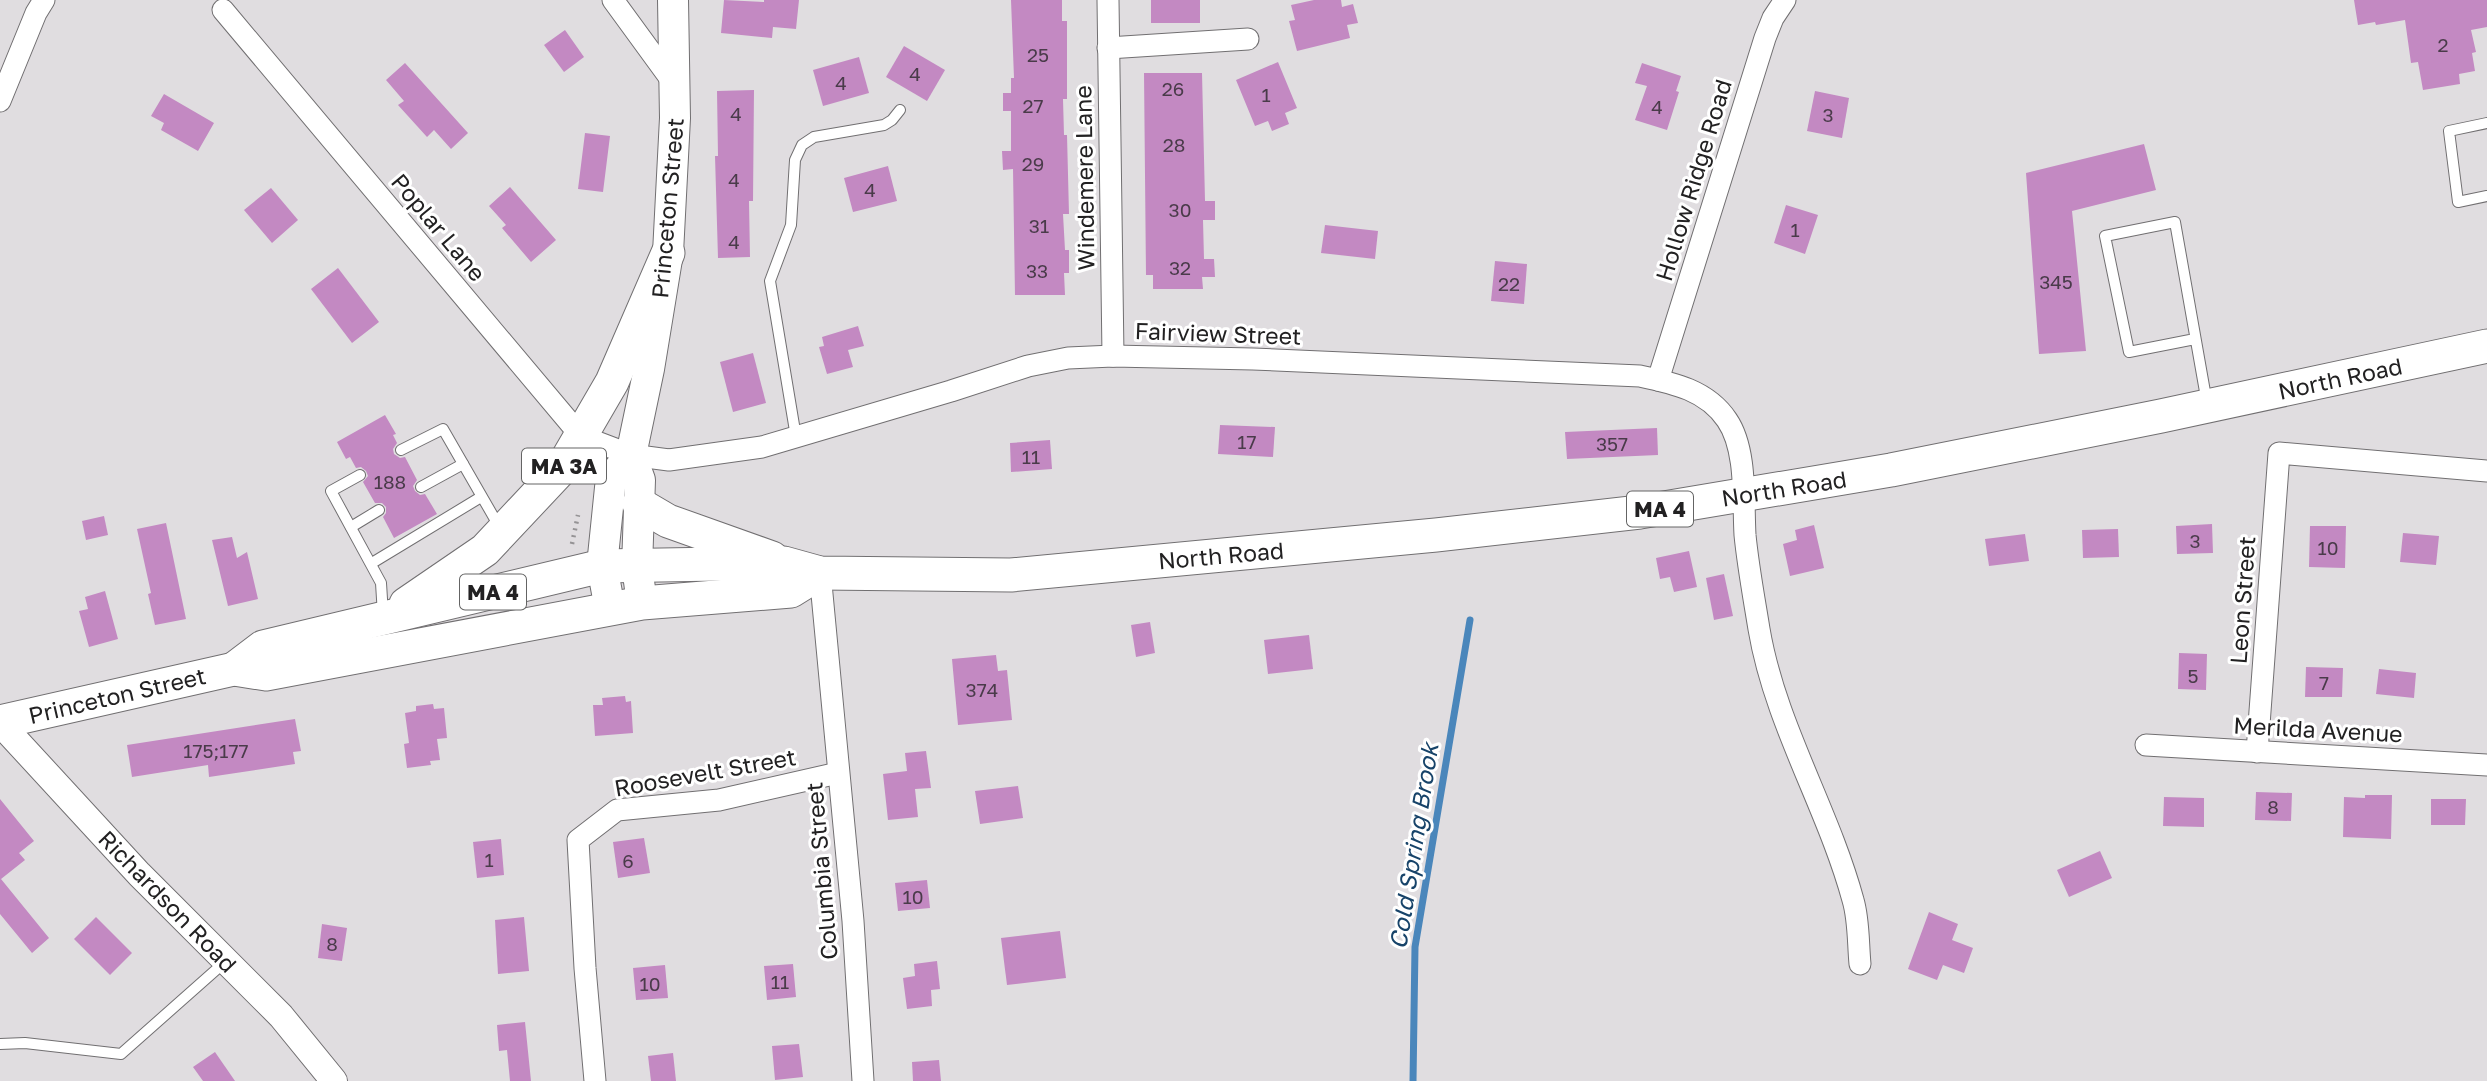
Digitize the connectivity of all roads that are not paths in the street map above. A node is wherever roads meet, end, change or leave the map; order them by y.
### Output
1 (44, 0) edge
2 (613, 0) edge
3 (673, 0) edge
4 (1108, 0) edge
5 (1785, 0) edge
6 (223, 10) dead end
7 (1248, 39) dead end
8 (1108, 48) junction
9 (675, 85) junction
10 (0, 101) edge
11 (900, 110) dead end
12 (2487, 123) edge
13 (2487, 196) edge
14 (668, 253) junction
15 (2195, 339) junction
16 (2487, 346) edge
17 (1113, 356) junction
18 (1658, 380) junction
19 (2207, 406) junction
20 (581, 436) junction
21 (796, 437) junction
22 (401, 450) dead end
23 (631, 456) junction
24 (463, 464) junction
25 (2487, 471) edge
26 (360, 475) dead end
27 (421, 487) dead end
28 (1743, 494) junction
29 (481, 497) junction
30 (639, 504) junction
31 (379, 510) dead end
32 (351, 527) junction
33 (502, 532) junction
34 (372, 563) junction
35 (784, 563) junction
36 (602, 566) junction
37 (637, 567) junction
38 (820, 573) junction
39 (642, 603) junction
40 (610, 609) junction
41 (384, 618) junction
42 (234, 669) junction
43 (0, 722) edge
44 (2146, 746) dead end
45 (2257, 752) junction
46 (2487, 765) edge
47 (838, 773) junction
48 (226, 961) junction
49 (1860, 964) dead end
50 (0, 1044) edge
51 (334, 1081) edge
52 (596, 1081) edge
53 (863, 1081) edge

1 - 10 street
2 - 9 street
3 - 9 main road, Princeton Street / MA 3A
4 - 8 street, Windemere Lane
5 - 18 street, Hollow Ridge Road
6 - 20 street, Poplar Lane
7 - 8 street
8 - 17 street, Windemere Lane
9 - 14 main road, Princeton Street / MA 3A
11 - 21 lane
12 - 13 lane
14 - 20 main road, MA 3A
14 - 23 main road, Princeton Street / MA 3A
15 - 15 lane
15 - 19 lane
16 - 19 main road, North Road / MA 4
17 - 18 street, Fairview Street
17 - 21 street, Fairview Street
18 - 28 street, Fairview Street
19 - 28 main road, North Road / MA 4
20 - 23 street, Poplar Lane
20 - 33 main road, MA 3A
21 - 23 street, Fairview Street
22 - 24 lane
23 - 30 main road, Princeton Street / MA 3A
23 - 36 main road, Princeton Street
24 - 27 lane
24 - 29 lane
25 - 45 street, Leon Street
26 - 32 lane
28 - 38 main road, North Road / MA 4
28 - 49 street, Fairview Street
29 - 33 lane
29 - 34 lane
30 - 35 main road
30 - 37 main road, Princeton Street / MA 3A
31 - 32 lane
32 - 34 lane
33 - 41 main road, MA 3A
34 - 41 lane
35 - 37 main road, North Road / MA 4
35 - 38 main road, North Road / MA 4
36 - 37 main road, North Road / MA 4
36 - 40 main road, Princeton Street
36 - 41 main road, Princeton Street / MA 4
37 - 39 main road, Princeton Street / MA 3A
38 - 39 main road
38 - 47 street, Columbia Street
39 - 40 main road, Princeton Street / MA 3A
40 - 42 main road, Princeton Street / MA 3A
41 - 42 main road, Princeton Street / MA 3A
42 - 43 main road, Princeton Street / MA 3A
43 - 48 street, Richardson Road
44 - 45 street, Merilda Avenue
45 - 46 street, Merilda Avenue
47 - 52 street, Roosevelt Street
47 - 53 street, Columbia Street
48 - 50 lane
48 - 51 street, Richardson Road

